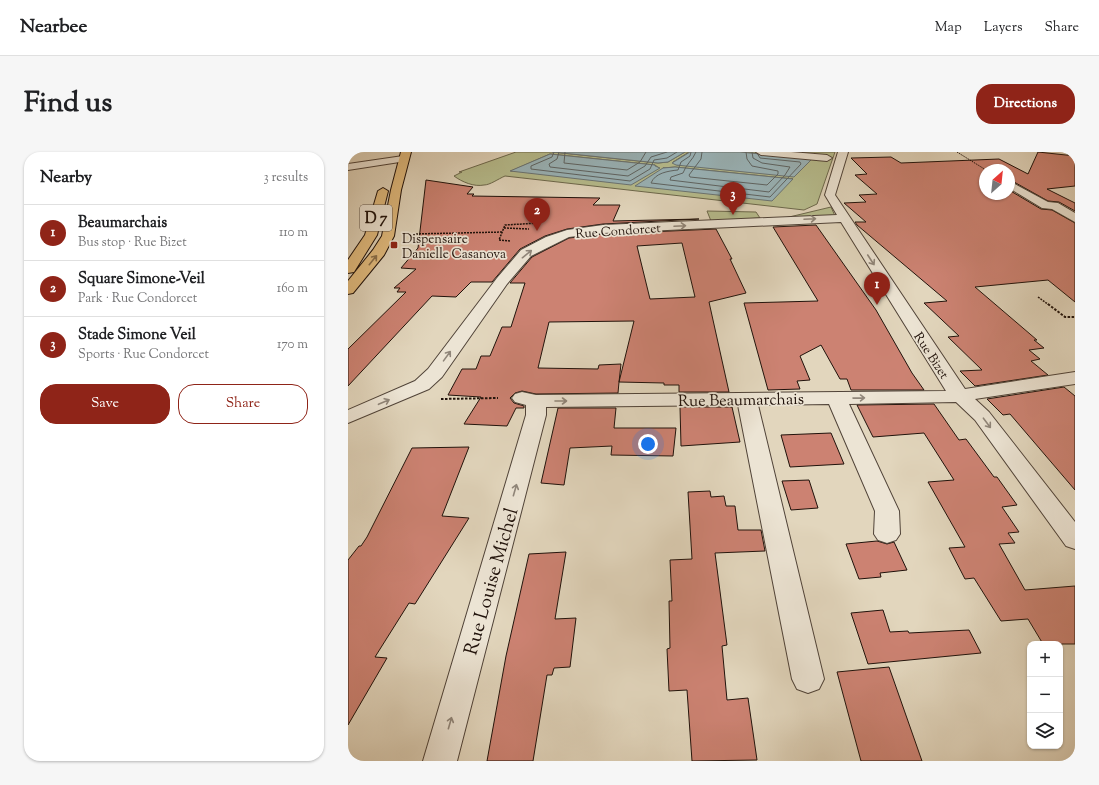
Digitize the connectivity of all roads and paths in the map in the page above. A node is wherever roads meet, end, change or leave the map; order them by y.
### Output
1 (761, 152) edge
2 (843, 152) edge
3 (957, 152) edge
4 (1070, 152) edge
5 (1075, 152) edge
6 (827, 158) dead end
7 (394, 162) edge
8 (979, 166) edge
9 (348, 167) edge
10 (1015, 187) edge
11 (844, 218) junction
12 (1075, 218) edge
13 (503, 232) dead end
14 (413, 234) dead end
15 (348, 270) edge
16 (348, 290) edge
17 (1038, 297) dead end
18 (1075, 317) edge
19 (1075, 378) edge
20 (422, 385) junction
21 (961, 395) junction
22 (836, 398) junction
23 (529, 399) junction
24 (748, 399) junction
25 (348, 417) edge
26 (887, 534) dead end
27 (1075, 540) edge
28 (808, 680) dead end
29 (440, 761) edge

1 - 6 street
2 - 11 street, Rue Bizet
3 - 8 path
4 - 5 street
7 - 9 street
7 - 15 main road, D 7
16 -> 7 main road, D 7
10 - 12 street
20 -> 11 street, Rue Condorcet
11 -> 21 street, Rue Bizet
13 - 14 path
17 - 18 path
19 - 21 street, Rue Beaumarchais
20 - 23 path
25 -> 20 street, Rue Condorcet
22 -> 21 street, Rue Beaumarchais
21 -> 27 street, Rue Bizet
22 - 24 street, Rue Beaumarchais
22 - 26 street
23 -> 24 street, Rue Beaumarchais
29 -> 23 street, Rue Louise Michel
24 - 28 street

